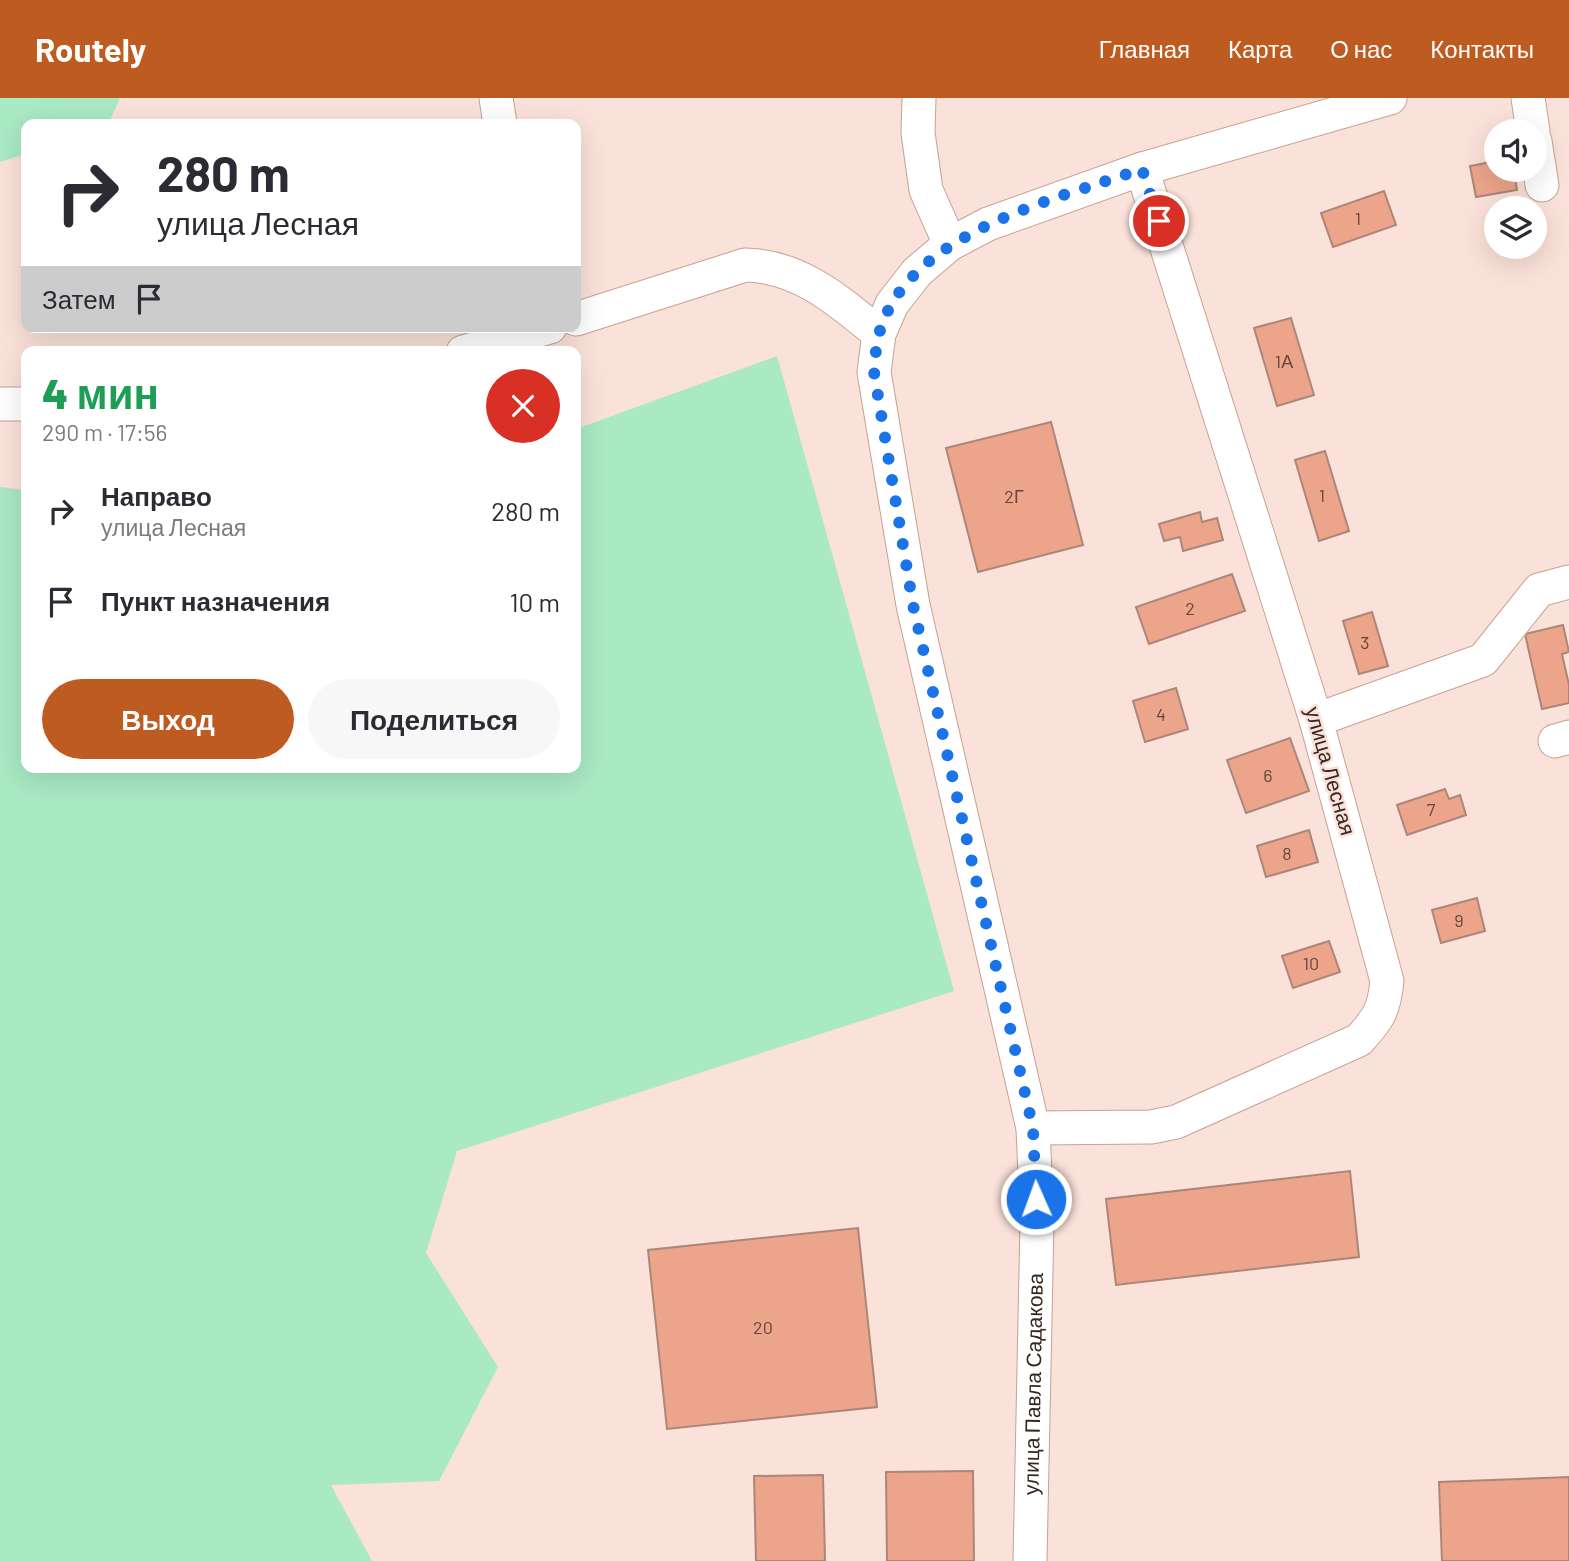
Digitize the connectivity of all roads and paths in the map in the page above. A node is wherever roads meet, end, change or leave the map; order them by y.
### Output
1 (496, 98) edge
2 (919, 98) edge
3 (1390, 98) edge
4 (1528, 98) edge
5 (499, 119) edge
6 (1531, 119) edge
7 (1142, 169) junction
8 (1542, 182) edge
9 (1542, 185) dead end
10 (950, 244) junction
11 (581, 317) edge
12 (525, 333) edge
13 (879, 334) junction
14 (483, 346) edge
15 (0, 404) edge
16 (21, 404) edge
17 (1569, 582) edge
18 (1316, 719) junction
19 (1033, 1128) junction
20 (1030, 1561) edge

1 - 5 street
2 - 10 street
3 - 7 street, улица Павла Садакова
4 - 6 street
7 - 10 street, улица Павла Садакова
7 - 18 street, улица Лесная
8 - 9 street
10 - 13 street, улица Павла Садакова
11 - 13 street
12 - 14 street
13 - 19 street, улица Павла Садакова
15 - 16 street
17 - 18 street
18 - 19 street, улица Лесная
19 - 20 street, улица Павла Садакова

